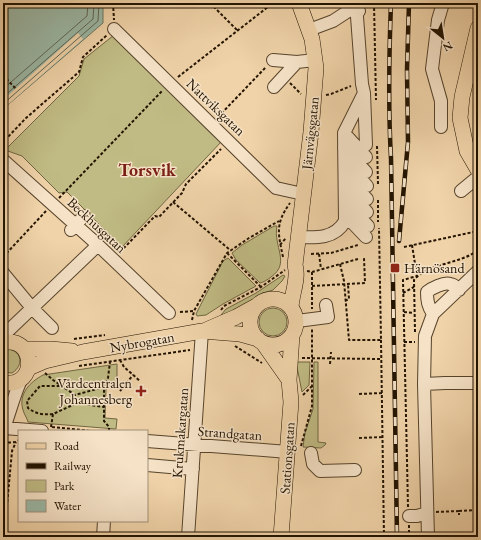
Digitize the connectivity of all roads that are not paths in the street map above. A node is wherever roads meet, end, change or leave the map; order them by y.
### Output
1 (299, 3) edge
2 (443, 3) edge
3 (356, 5) edge
4 (114, 28) road end
5 (478, 28) edge
6 (309, 30) junction
7 (475, 57) edge
8 (273, 60) road end
9 (315, 60) junction
10 (297, 62) junction
11 (274, 87) dead end
12 (364, 92) junction
13 (441, 127) dead end
14 (344, 133) junction
15 (372, 143) road end
16 (344, 148) junction
17 (366, 157) dead end
18 (3, 160) edge
19 (345, 161) junction
20 (478, 170) edge
21 (366, 172) dead end
22 (345, 175) junction
23 (478, 178) edge
24 (372, 186) road end
25 (345, 188) junction
26 (461, 191) dead end
27 (298, 193) junction
28 (367, 199) dead end
29 (345, 201) junction
30 (367, 212) dead end
31 (345, 215) junction
32 (84, 216) dead end
33 (73, 228) junction
34 (292, 238) junction
35 (98, 245) junction
36 (287, 263) junction
37 (478, 272) edge
38 (3, 273) edge
39 (459, 290) junction
40 (274, 299) junction
41 (326, 305) dead end
42 (256, 306) junction
43 (32, 308) junction
44 (169, 313) road end
45 (433, 314) junction
46 (18, 321) junction
47 (293, 321) junction
48 (200, 325) junction
49 (52, 328) dead end
50 (3, 339) edge
51 (260, 341) junction
52 (3, 343) edge
53 (22, 347) junction
54 (83, 352) junction
55 (31, 373) junction
56 (289, 380) junction
57 (3, 383) edge
58 (478, 383) edge
59 (424, 384) junction
60 (47, 429) edge
61 (36, 430) edge
62 (18, 432) edge
63 (3, 433) edge
64 (148, 440) edge
65 (194, 445) junction
66 (288, 452) junction
67 (311, 453) dead end
68 (148, 465) edge
69 (193, 469) junction
70 (355, 470) dead end
71 (427, 513) junction
72 (409, 516) road end
73 (104, 522) edge
74 (103, 537) edge
75 (188, 537) edge
76 (281, 537) edge
77 (428, 537) edge

1 - 6 main road, Järnvägsgatan
2 - 13 street
3 - 6 street
3 - 12 street
4 - 27 street, Nattviksgatan
5 - 7 main road
6 - 9 main road, Järnvägsgatan
7 - 20 main road
8 - 10 street
9 - 10 street
9 - 27 main road, Järnvägsgatan
10 - 11 street
12 - 14 street
12 - 15 street
14 - 16 street
14 - 17 street
16 - 19 street
16 - 21 street
18 - 33 street, Beckhusgatan
19 - 22 street
19 - 24 street
22 - 25 street
22 - 28 street
23 - 26 street
25 - 29 street
25 - 30 street
27 - 34 main road, Järnvägsgatan
29 - 31 street
29 - 31 street
31 - 34 street
32 - 33 street
33 - 35 street, Beckhusgatan
34 - 36 main road, Järnvägsgatan
35 - 43 street
35 - 44 street, Beckhusgatan
36 - 40 main road, Järnvägsgatan
36 - 47 main road, Järnvägsgatan
37 - 39 street
38 - 43 street
39 - 45 street
39 - 45 street
40 - 42 main road
40 - 47 main road
41 - 47 street
42 - 48 main road, Nybrogatan
42 - 51 main road
43 - 46 street
43 - 49 street
45 - 59 street
46 - 50 street
46 - 53 street
47 - 51 main road
47 - 56 main road, Stationsgatan
48 - 51 main road, Nybrogatan
48 - 54 main road, Nybrogatan
48 - 65 street, Krukmakargatan
51 - 56 main road, Stationsgatan
52 - 53 main road, Nybrogatan
53 - 54 main road, Nybrogatan
53 - 55 main road
54 - 55 main road, Nybrogatan
55 - 57 main road, Nybrogatan
55 - 63 street
56 - 66 main road, Stationsgatan
58 - 59 street
59 - 71 street
60 - 61 street
62 - 63 street
64 - 65 street, Strandgatan
65 - 66 street, Strandgatan
65 - 69 street, Krukmakargatan
66 - 76 main road, Stationsgatan
67 - 70 street
68 - 69 street
69 - 75 street, Krukmakargatan
71 - 72 street
71 - 77 street
73 - 74 street

